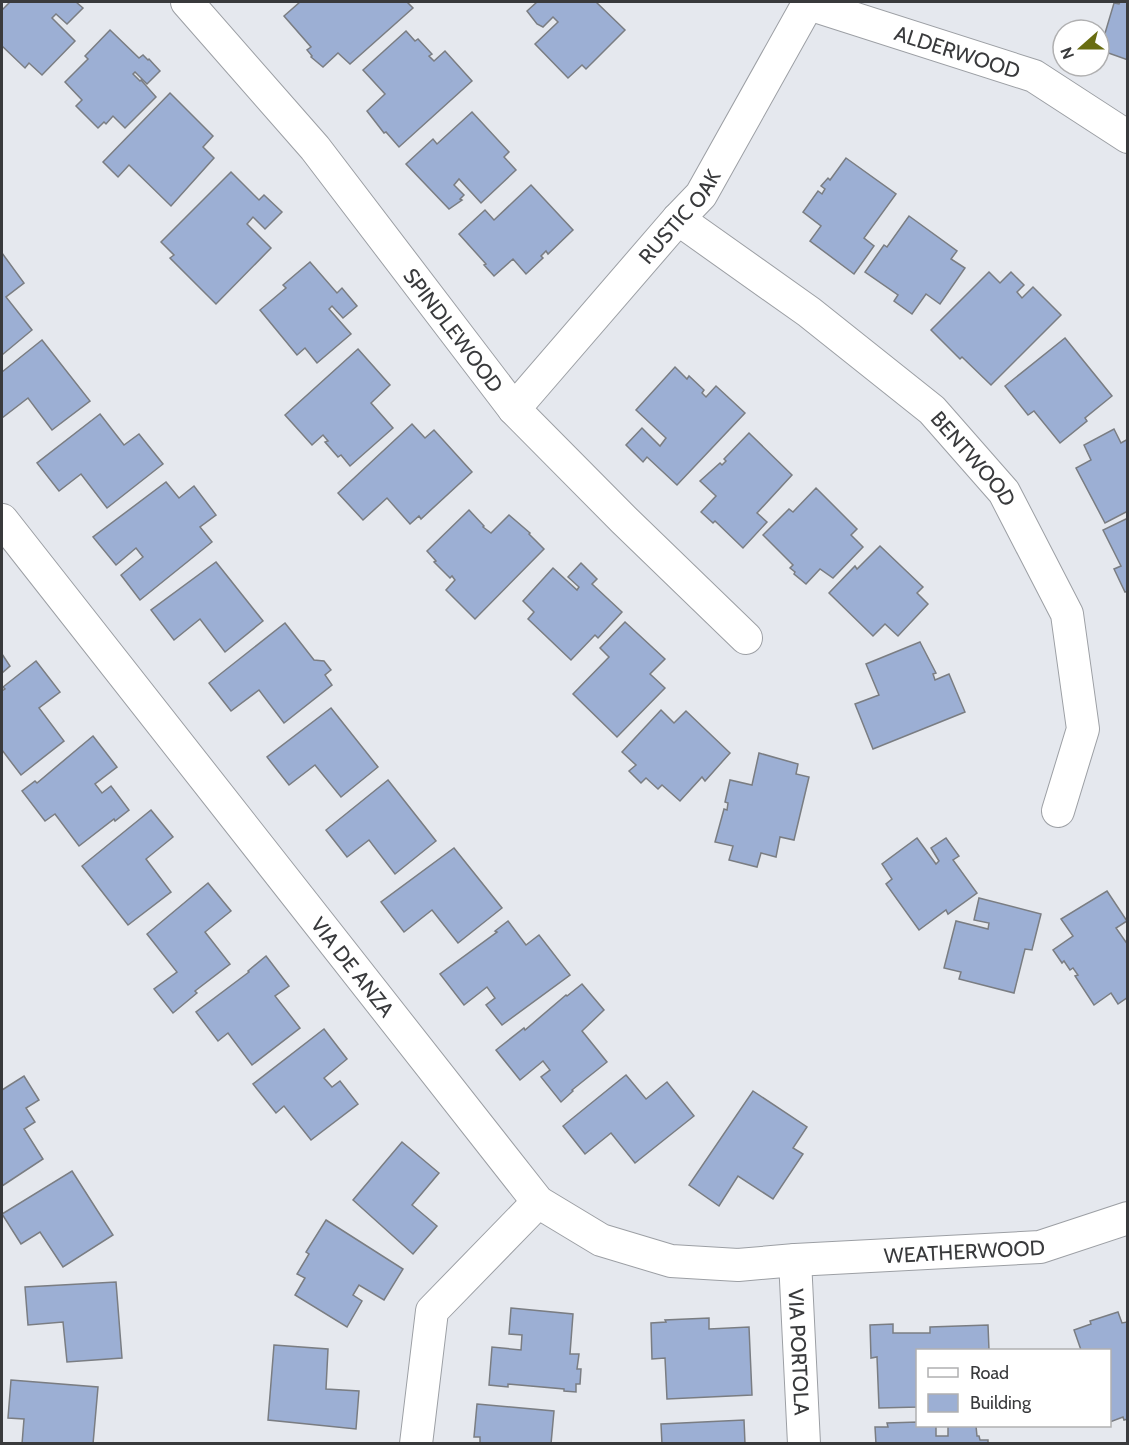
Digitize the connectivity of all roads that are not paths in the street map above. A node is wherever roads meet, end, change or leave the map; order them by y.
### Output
1 (187, 2) edge
2 (809, 3) edge
3 (1128, 136) edge
4 (678, 219) junction
5 (514, 409) junction
6 (2, 520) edge
7 (746, 638) dead end
8 (1058, 811) dead end
9 (538, 1202) junction
10 (1128, 1218) edge
11 (795, 1260) junction
12 (416, 1443) edge
13 (804, 1443) edge

1 - 5 street, SPINDLEWOOD
2 - 3 street, ALDERWOOD
2 - 4 street, RUSTIC OAK
4 - 5 street, RUSTIC OAK
4 - 8 street, BENTWOOD
5 - 7 street, SPINDLEWOOD
6 - 9 street, VIA DE ANZA
9 - 11 street, VIA DE ANZA
9 - 12 street
10 - 11 street, WEATHERWOOD
11 - 13 street, VIA PORTOLA

